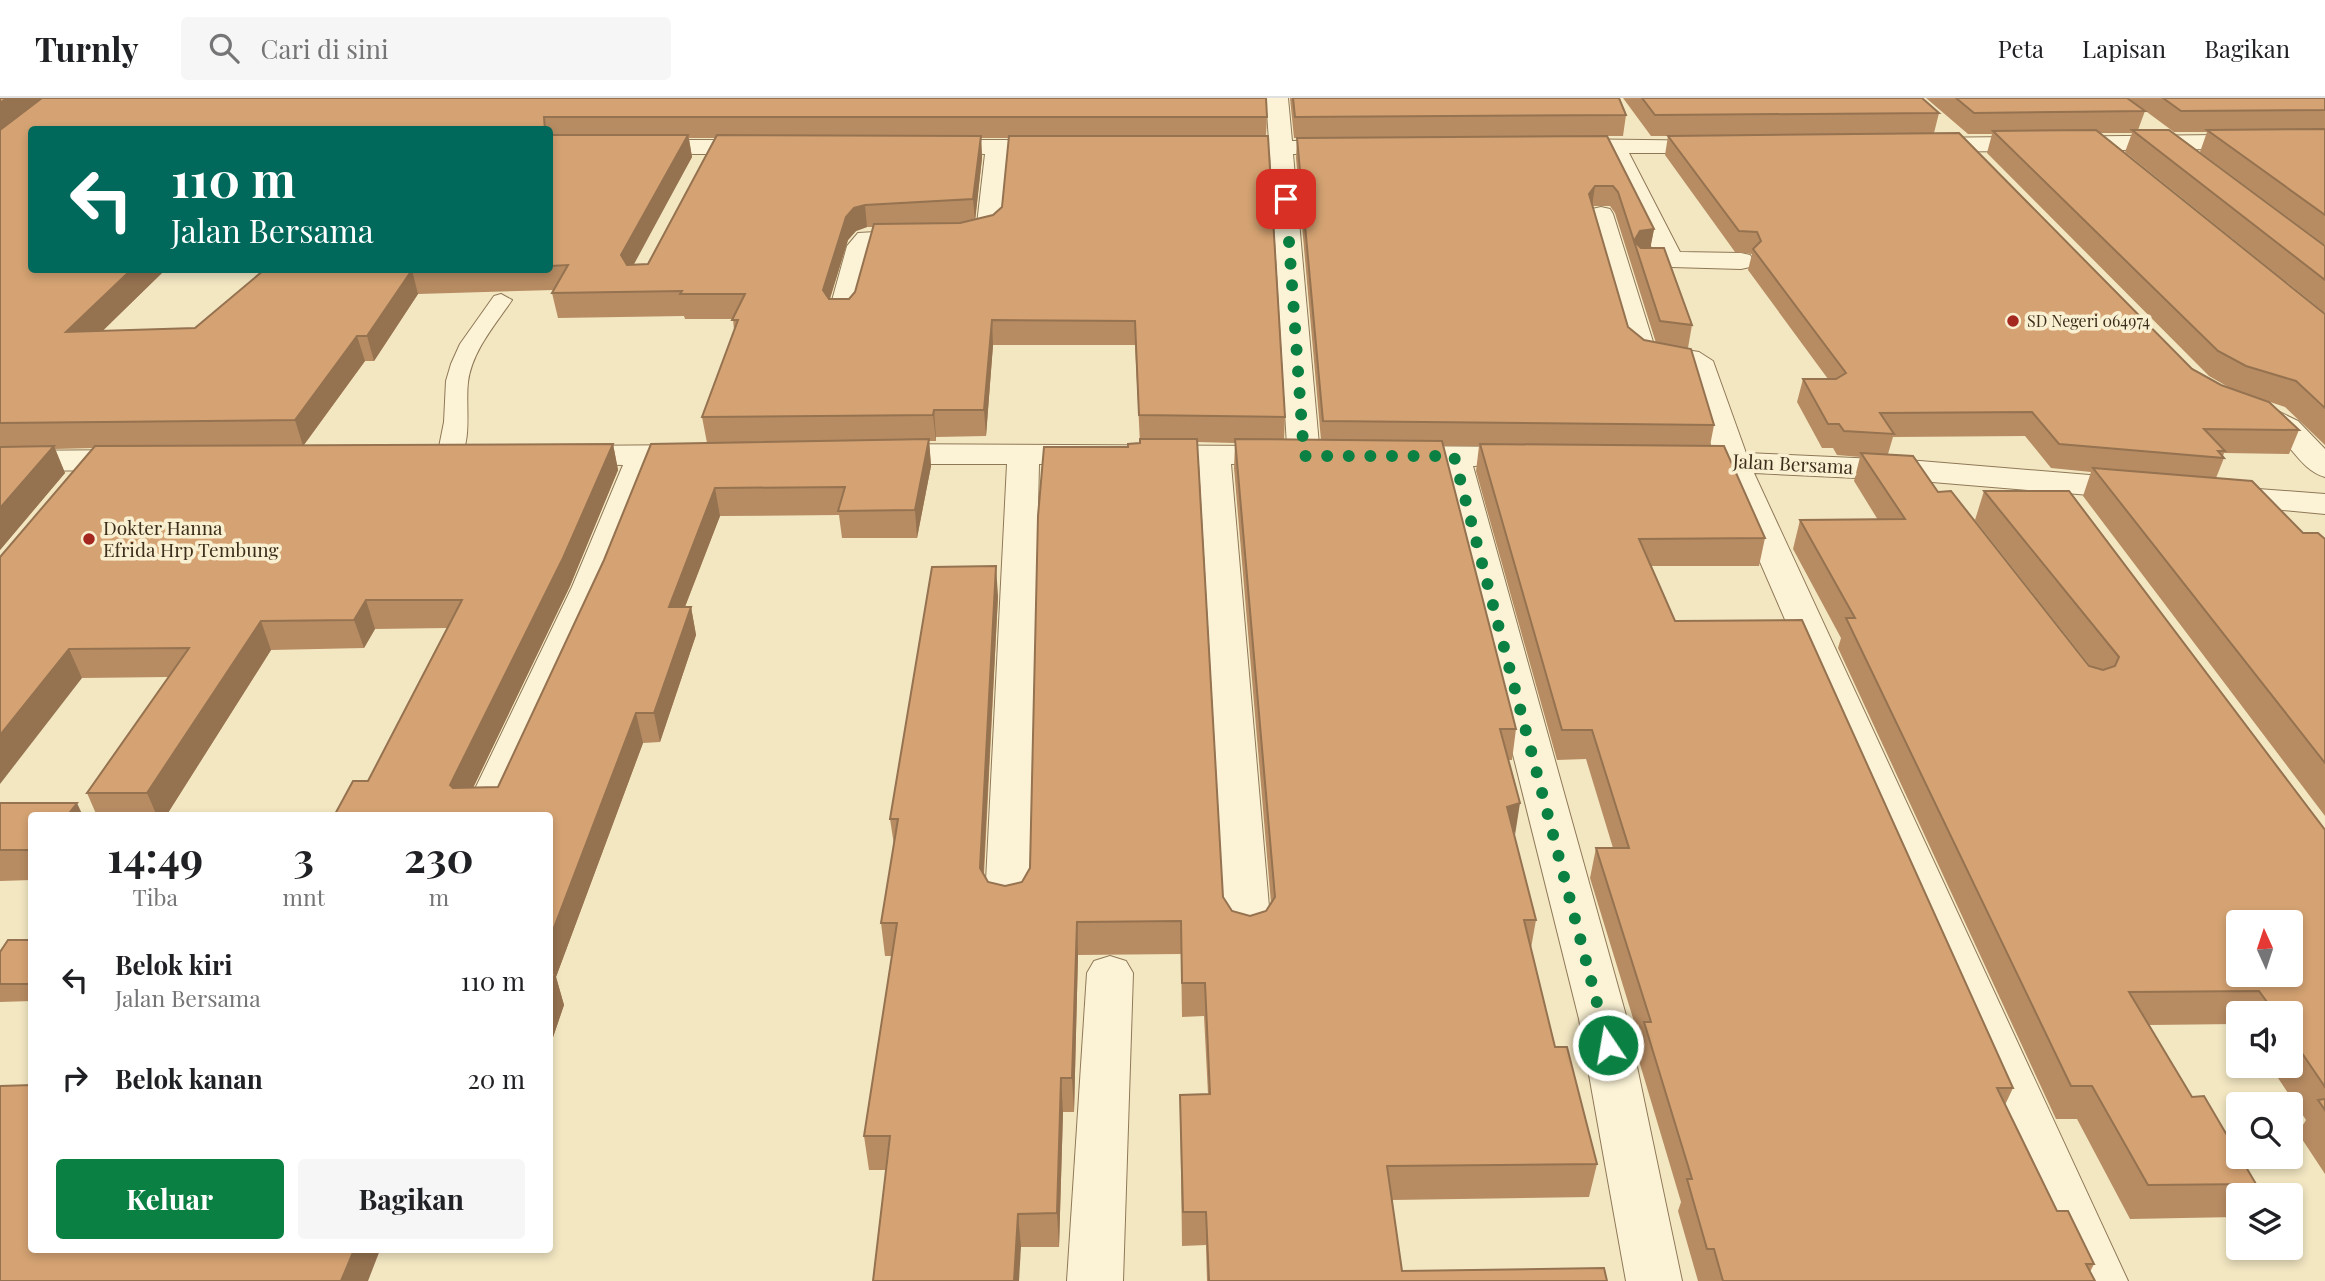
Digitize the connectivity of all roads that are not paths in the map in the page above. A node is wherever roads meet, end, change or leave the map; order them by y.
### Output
1 (1277, 98) edge
2 (2137, 120) edge
3 (1936, 121) edge
4 (2298, 141) junction
5 (2325, 141) edge
6 (2165, 142) junction
7 (2096, 143) junction
8 (1893, 145) edge
9 (1963, 145) junction
10 (1614, 146) junction
11 (1740, 146) edge
12 (553, 147) edge
13 (711, 147) junction
14 (793, 147) edge
15 (902, 147) edge
16 (997, 147) junction
17 (1079, 147) edge
18 (1366, 147) edge
19 (1531, 147) edge
20 (1188, 148) edge
21 (1283, 148) junction
22 (2325, 159) edge
23 (2197, 166) edge
24 (2128, 169) edge
25 (698, 171) edge
26 (1992, 175) edge
27 (1601, 214) dead end
28 (1616, 260) junction
29 (1671, 260) junction
30 (1741, 261) dead end
31 (501, 300) dead end
32 (842, 315) edge
33 (2232, 402) edge
34 (1023, 453) junction
35 (847, 454) edge
36 (724, 455) edge
37 (1214, 455) junction
38 (532, 456) edge
39 (643, 456) junction
40 (1331, 456) junction
41 (1454, 456) junction
42 (449, 457) edge
43 (1565, 458) edge
44 (164, 459) edge
45 (1648, 459) edge
46 (96, 460) junction
47 (0, 461) edge
48 (1732, 461) junction
49 (2325, 467) edge
50 (1920, 471) junction
51 (2051, 481) junction
52 (70, 492) edge
53 (1940, 497) edge
54 (2273, 502) junction
55 (2325, 504) edge
56 (2076, 514) edge
57 (2299, 531) edge
58 (485, 812) edge
59 (1007, 901) edge
60 (1248, 930) edge
61 (1110, 973) dead end
62 (1095, 1281) edge
63 (1654, 1281) edge
64 (2100, 1281) edge

1 - 21 street
2 - 6 street
3 - 9 street
4 - 5 street
4 - 6 street
4 - 22 street
6 - 7 street
6 - 23 street
7 - 9 street
7 - 24 street
8 - 9 street
9 - 26 street
10 - 11 street
10 - 19 street
10 - 29 street
12 - 13 street
13 - 14 street
13 - 25 street
15 - 16 street
16 - 17 street
16 - 32 street
18 - 21 street
20 - 21 street
21 - 40 street
27 - 28 street
28 - 29 street
28 - 48 street
29 - 30 street
31 - 42 lane
33 - 49 street
34 - 35 street
34 - 37 street
34 - 59 street
36 - 39 street
37 - 40 street
37 - 60 street
38 - 39 street
39 - 58 street
40 - 41 street
41 - 43 street
41 - 63 street
44 - 46 street
45 - 48 street, Jalan Bersama
46 - 47 street
46 - 52 street
48 - 50 street, Jalan Bersama
48 - 64 street
50 - 51 street, Jalan Bersama
50 - 53 lane
51 - 54 street, Jalan Bersama
51 - 56 street
54 - 55 street, Jalan Bersama
54 - 57 street
61 - 62 street

